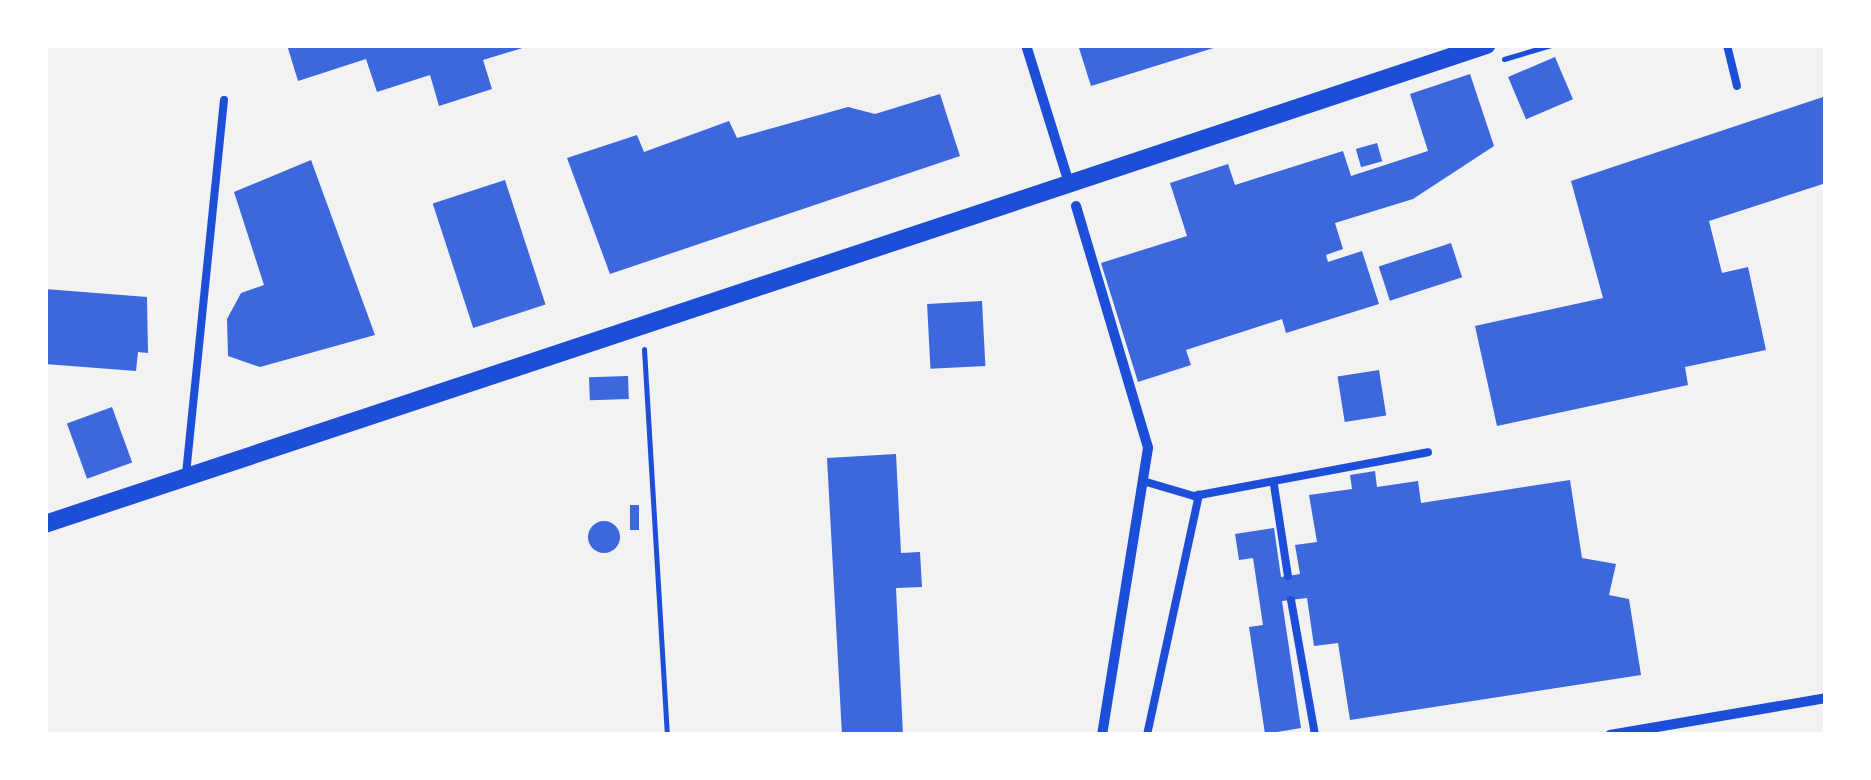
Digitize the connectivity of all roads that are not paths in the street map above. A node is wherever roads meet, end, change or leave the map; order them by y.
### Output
1 (1026, 45) edge
2 (1487, 45) edge
3 (1728, 45) edge
4 (1450, 51) edge
5 (1738, 86) dead end
6 (224, 100) dead end
7 (1069, 182) junction
8 (1076, 206) joint
9 (1428, 452) dead end
10 (186, 474) junction
11 (1142, 481) junction
12 (1274, 485) junction
13 (1199, 495) junction
14 (45, 524) edge
15 (1288, 576) dead end
16 (1291, 600) dead end
17 (1826, 698) edge
18 (1102, 735) edge
19 (1147, 735) edge
20 (1315, 735) edge
21 (1610, 735) edge

1 - 7 street
2 - 4 street
3 - 5 lane
4 - 7 street
6 - 10 lane
7 - 8 lane
7 - 10 street
8 - 11 street
9 - 12 lane
10 - 14 street
11 - 13 lane
11 - 18 street
12 - 13 lane
12 - 15 lane
13 - 19 lane
16 - 20 lane
17 - 21 street

